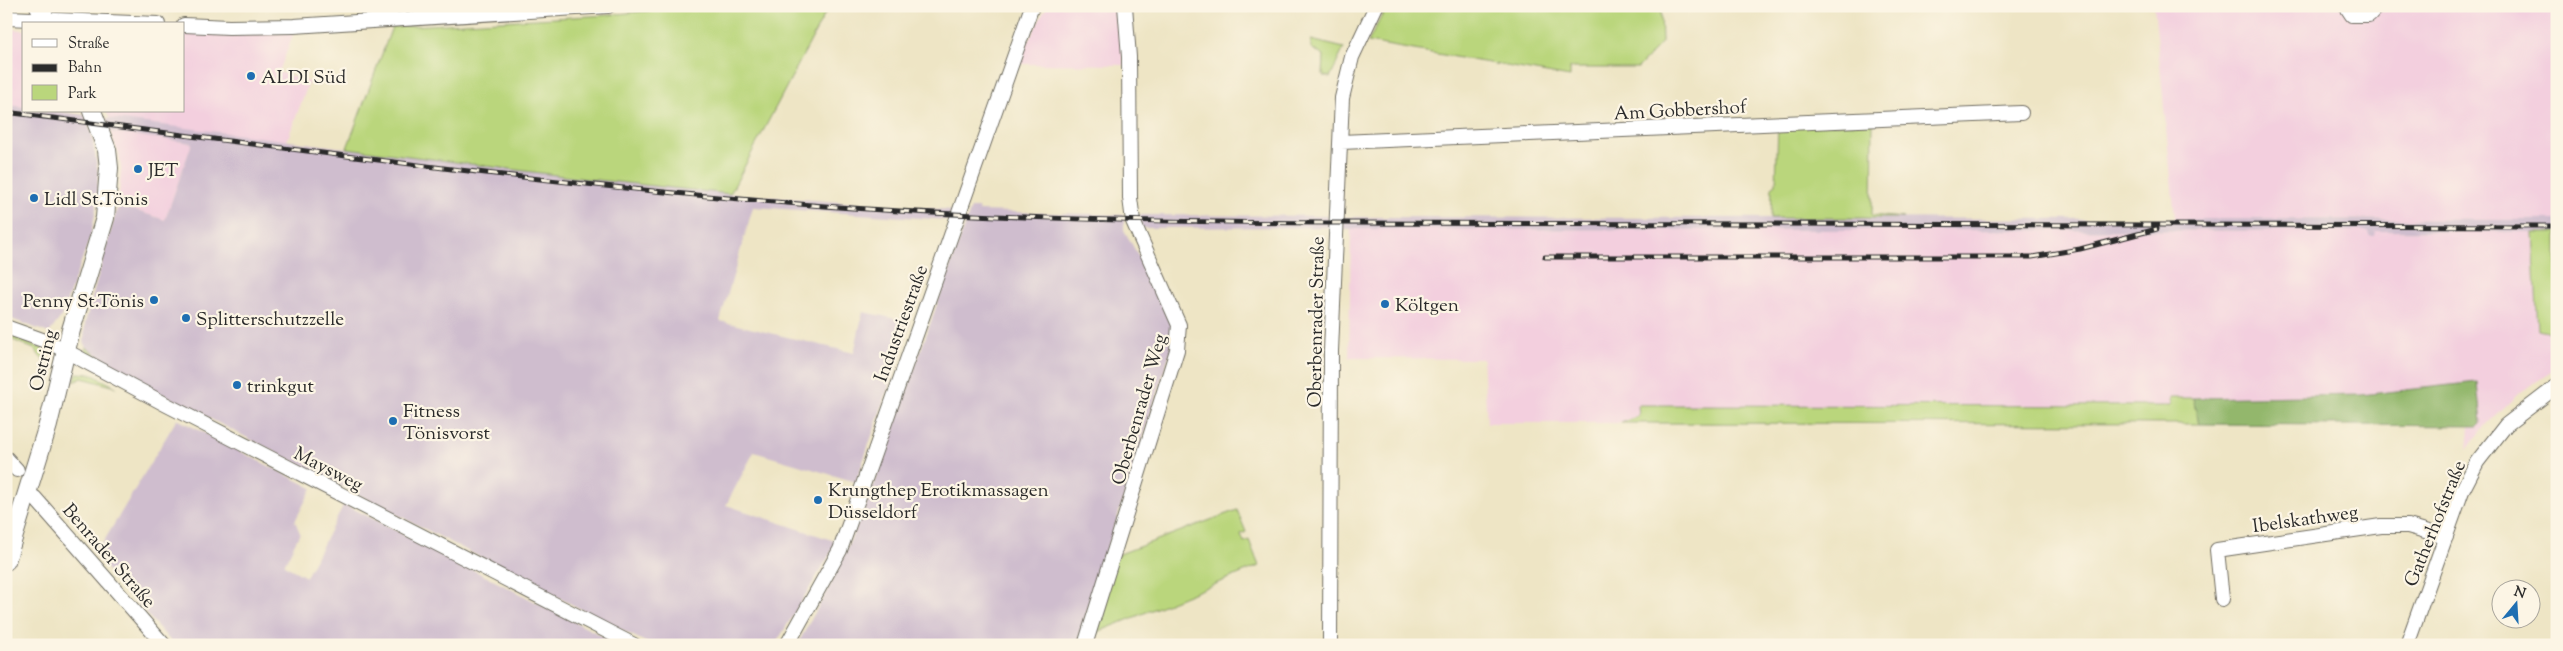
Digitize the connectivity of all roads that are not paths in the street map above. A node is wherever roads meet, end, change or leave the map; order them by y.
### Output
1 (608, 6) edge
2 (1032, 6) edge
3 (1124, 6) edge
4 (1376, 6) edge
5 (2346, 6) edge
6 (2377, 6) edge
7 (44, 17) edge
8 (6, 18) edge
9 (125, 22) edge
10 (185, 25) edge
11 (92, 112) edge
12 (2021, 114) dead end
13 (1341, 142) junction
14 (6, 327) edge
15 (66, 351) junction
16 (2557, 386) edge
17 (6, 458) edge
18 (17, 470) dead end
19 (26, 492) junction
20 (2446, 537) junction
21 (6, 561) edge
22 (2222, 599) dead end
23 (164, 645) edge
24 (634, 645) edge
25 (787, 645) edge
26 (1085, 645) edge
27 (1330, 645) edge
28 (2407, 645) edge

1 - 10 street
2 - 25 street, Industriestraße
3 - 26 street, Oberbenrader Weg
4 - 13 street, Oberbenrader Straße
5 - 6 street
7 - 8 street
7 - 9 street
11 - 15 main road, Ostring
12 - 13 street, Am Gobbershof
13 - 27 street, Oberbenrader Straße
14 - 15 street, Maysweg
15 - 19 main road, Ostring
15 - 24 street, Maysweg
16 - 20 street, Gatherhofstraße
17 - 18 street
19 - 21 main road, Ostring
19 - 23 street, Benrader Straße
20 - 22 street, Ibelskathweg
20 - 28 street, Gatherhofstraße

